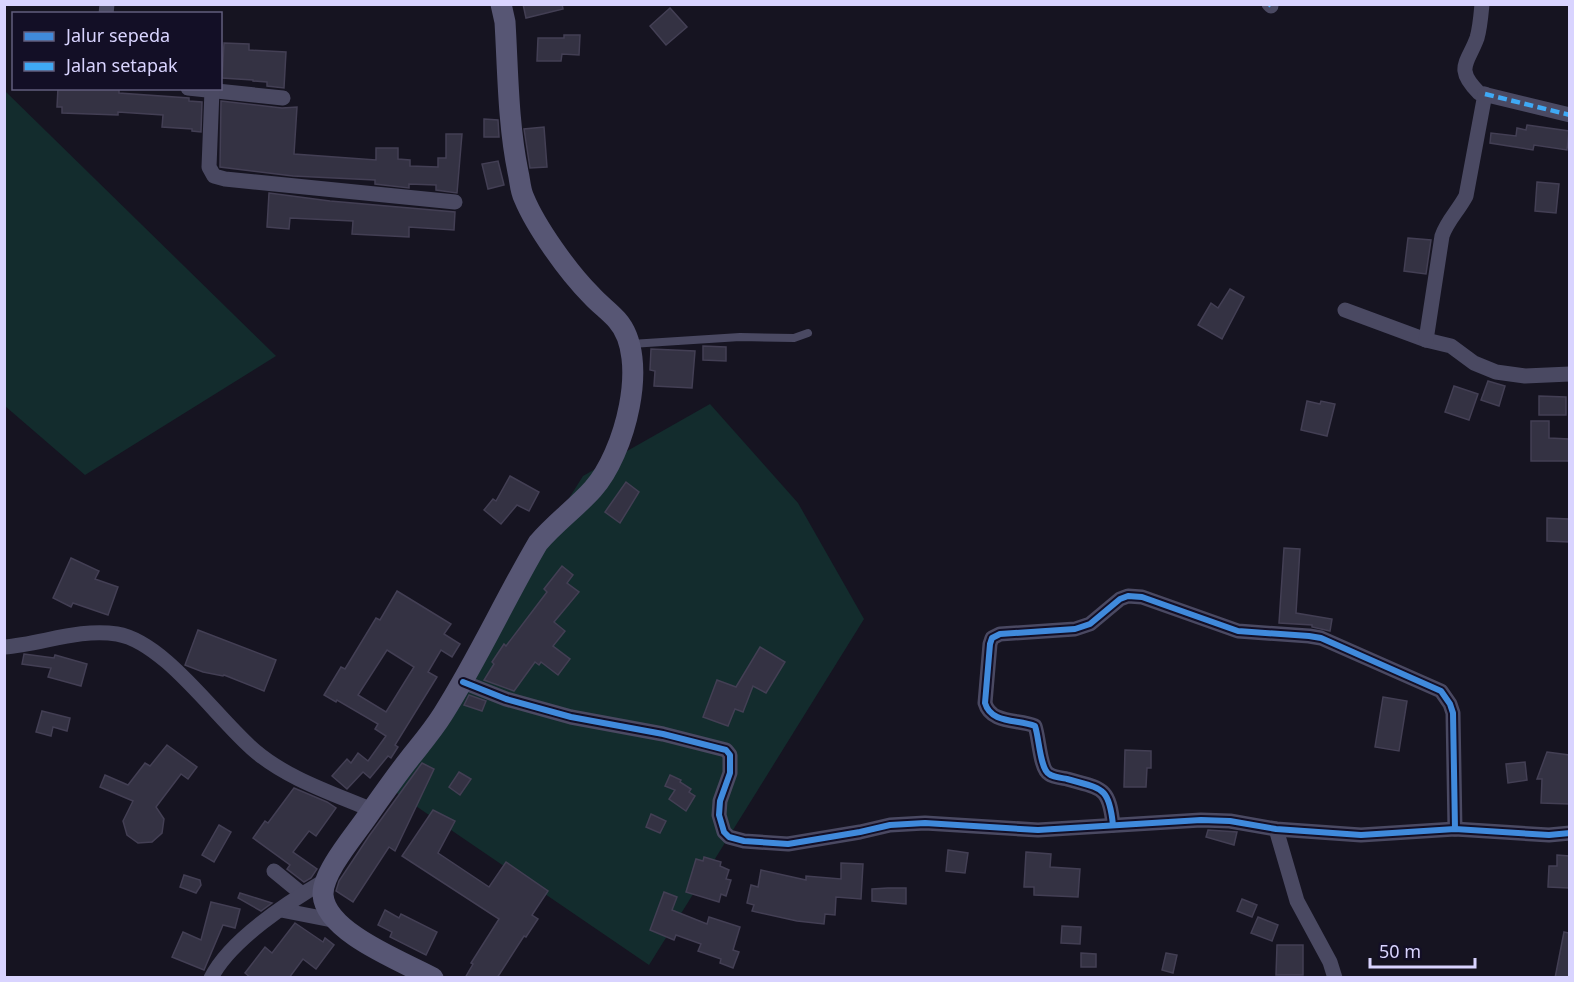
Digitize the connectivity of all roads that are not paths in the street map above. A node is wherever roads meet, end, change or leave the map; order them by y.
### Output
1 (501, 4) edge
2 (1482, 4) edge
3 (212, 90) joint
4 (1485, 94) junction
5 (283, 98) dead end
6 (1569, 115) edge
7 (455, 202) dead end
8 (1345, 310) dead end
9 (808, 333) dead end
10 (1426, 340) junction
11 (631, 344) junction
12 (1569, 374) edge
13 (4, 647) edge
14 (463, 682) junction
15 (372, 810) junction
16 (1113, 825) junction
17 (1276, 829) junction
18 (1455, 829) junction
19 (1569, 833) edge
20 (274, 871) dead end
21 (326, 880) junction
22 (302, 894) junction
23 (281, 910) junction
24 (337, 921) junction
25 (211, 978) edge
26 (433, 978) edge
27 (1335, 978) edge

1 - 11 main road
2 - 4 street
3 - 5 street
3 - 7 street
4 - 6 street
4 - 10 street
8 - 10 street
9 - 11 lane
10 - 12 street
11 - 14 main road
13 - 15 street
14 - 15 main road
14 - 16 street
15 - 21 main road
16 - 17 street
16 - 18 street
17 - 18 street
17 - 27 street
18 - 19 street
20 - 22 street
21 - 22 street
21 - 24 main road
22 - 23 street
23 - 24 street
23 - 25 street
24 - 26 main road

